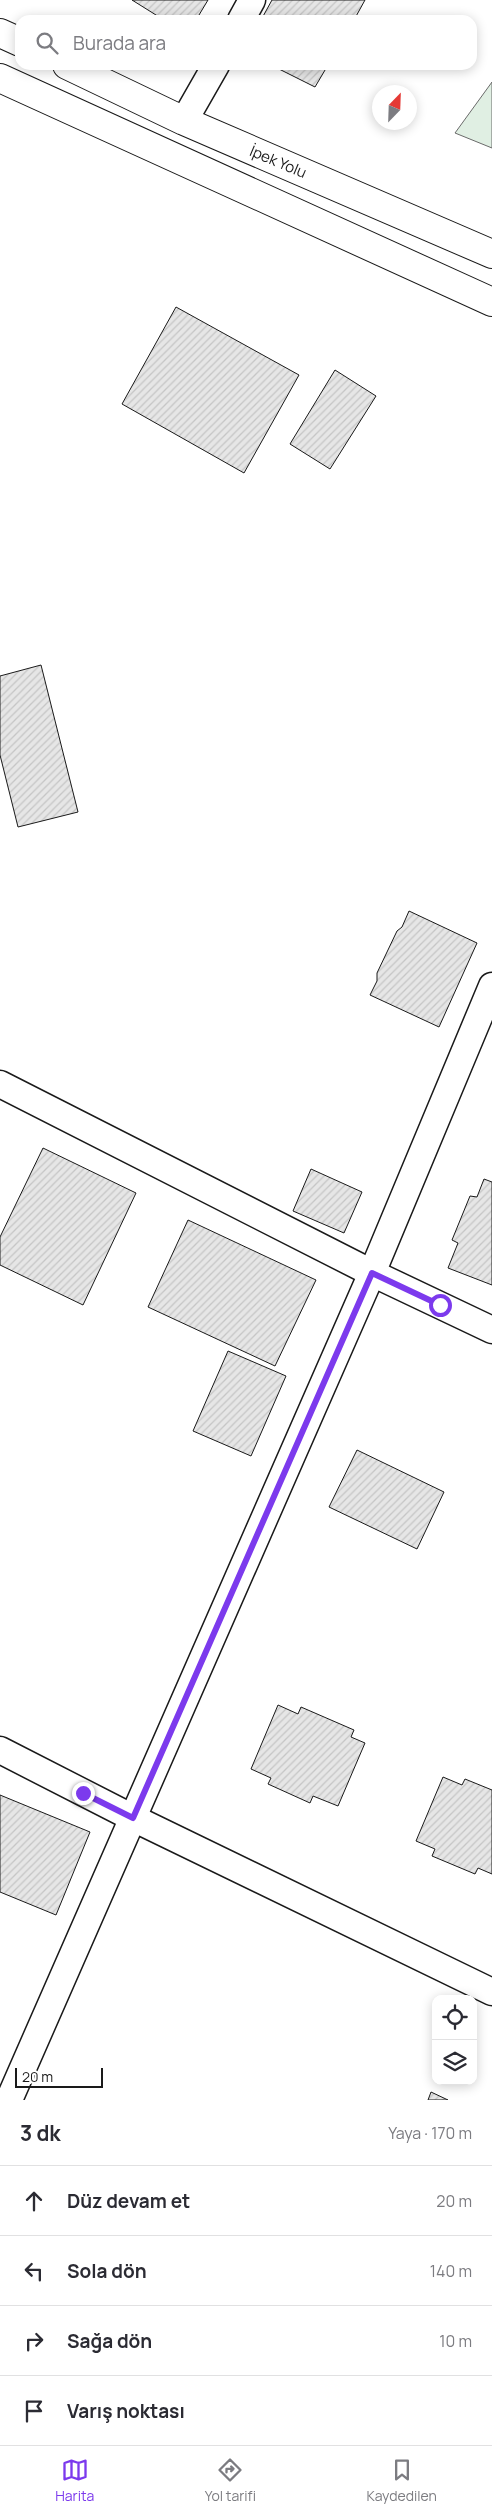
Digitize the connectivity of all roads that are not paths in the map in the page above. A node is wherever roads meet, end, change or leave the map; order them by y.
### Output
1 (252, 0) edge
2 (244, 15) edge
3 (0, 33) edge
4 (15, 40) edge
5 (77, 70) edge
6 (213, 70) edge
7 (0, 78) edge
8 (184, 121) junction
9 (492, 254) edge
10 (492, 302) edge
11 (492, 986) edge
12 (0, 1084) edge
13 (372, 1273) junction
14 (492, 1330) edge
15 (0, 1750) edge
16 (133, 1818) junction
17 (492, 1992) edge
18 (9, 2100) edge

1 - 2 street
3 - 4 highway
5 - 8 highway, İpek Yolu
6 - 8 street
7 - 10 highway
8 - 9 highway, İpek Yolu
11 - 13 street
12 - 13 street
13 - 14 street
13 - 16 street
15 - 16 street
16 - 17 street
16 - 18 street

